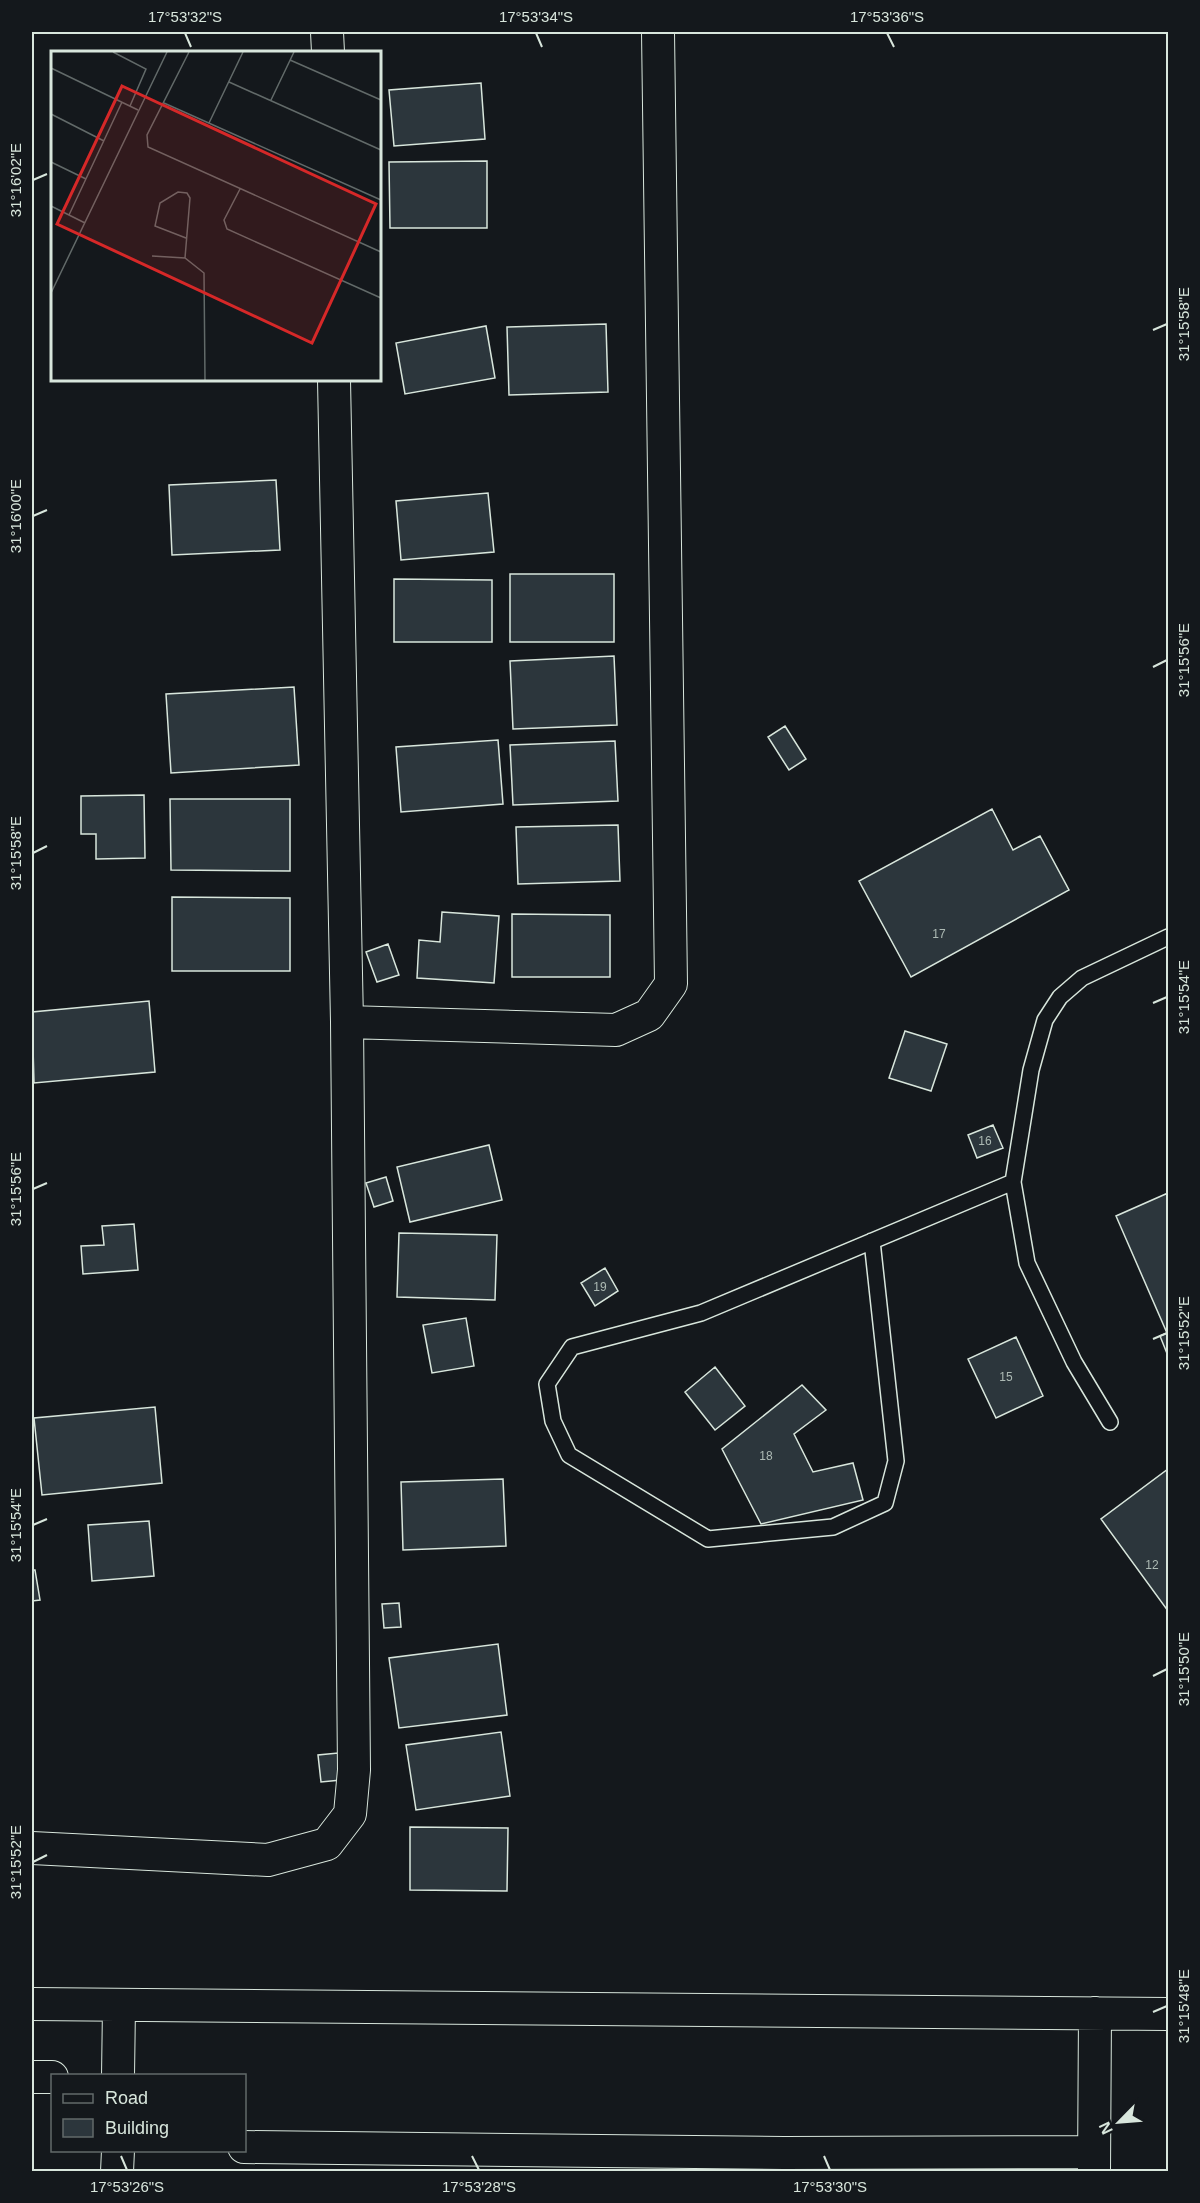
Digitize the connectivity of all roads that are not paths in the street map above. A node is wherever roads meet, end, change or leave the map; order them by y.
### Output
1 (327, 32) edge
2 (658, 32) edge
3 (328, 51) edge
4 (334, 381) edge
5 (1168, 938) edge
6 (347, 1022) junction
7 (1012, 1182) junction
8 (872, 1241) junction
9 (1110, 1422) dead end
10 (32, 1848) edge
11 (32, 2004) edge
12 (119, 2006) junction
13 (1095, 2013) junction
14 (1168, 2014) edge
15 (118, 2074) edge
16 (51, 2077) edge
17 (32, 2078) edge
18 (246, 2147) edge
19 (118, 2152) edge
20 (450, 2160) edge
21 (783, 2162) edge
22 (1094, 2162) edge
23 (117, 2172) edge

1 - 3 street
2 - 6 street
4 - 6 street
5 - 7 lane
6 - 10 street
7 - 8 lane
7 - 9 lane
8 - 8 lane
11 - 12 street
12 - 13 street
12 - 15 street
13 - 14 street
13 - 22 street
16 - 17 street
18 - 20 street
19 - 23 street
20 - 21 street
21 - 22 street

